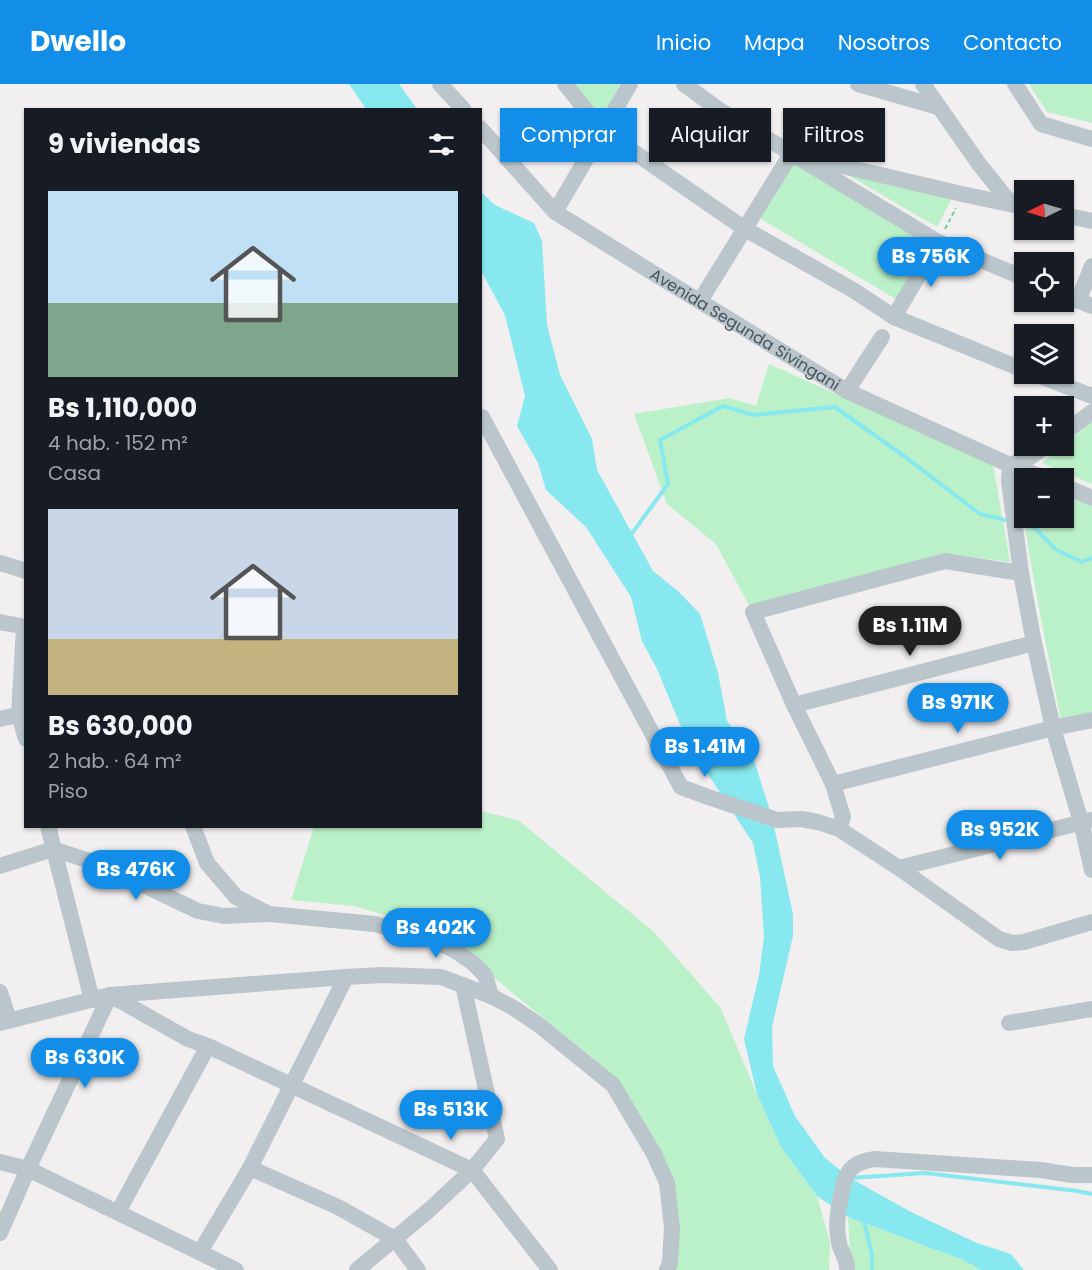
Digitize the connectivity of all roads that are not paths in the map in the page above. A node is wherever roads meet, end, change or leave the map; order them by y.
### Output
1 (440, 84) edge
2 (565, 84) edge
3 (630, 84) edge
4 (684, 84) edge
5 (858, 84) edge
6 (923, 84) edge
7 (1015, 84) edge
8 (938, 107) junction
9 (462, 108) edge
10 (584, 108) edge
11 (615, 108) edge
12 (482, 130) edge
13 (1092, 139) edge
14 (783, 149) edge
15 (637, 154) edge
16 (584, 162) edge
17 (786, 162) edge
18 (804, 162) edge
19 (825, 162) edge
20 (1014, 202) edge
21 (1014, 205) edge
22 (555, 212) junction
23 (1074, 217) edge
24 (1092, 221) edge
25 (745, 229) junction
26 (938, 242) junction
27 (1092, 266) edge
28 (1014, 274) edge
29 (700, 301) junction
30 (1078, 301) edge
31 (894, 317) junction
32 (882, 337) dead end
33 (1014, 365) edge
34 (1061, 384) edge
35 (847, 391) junction
36 (1092, 396) edge
37 (1092, 412) edge
38 (482, 417) edge
39 (1074, 426) edge
40 (1032, 456) edge
41 (1010, 465) junction
42 (1018, 468) edge
43 (1074, 490) edge
44 (1092, 498) edge
45 (0, 563) edge
46 (24, 570) edge
47 (1021, 573) junction
48 (0, 621) edge
49 (24, 627) edge
50 (1034, 644) junction
51 (24, 656) edge
52 (794, 705) junction
53 (22, 713) edge
54 (0, 720) edge
55 (1092, 720) edge
56 (1053, 728) junction
57 (833, 784) junction
58 (1087, 821) edge
59 (48, 828) edge
60 (194, 828) edge
61 (839, 829) junction
62 (53, 849) junction
63 (0, 866) edge
64 (899, 868) junction
65 (1092, 870) edge
66 (269, 914) junction
67 (1092, 922) edge
68 (346, 977) junction
69 (463, 985) junction
70 (0, 992) edge
71 (110, 995) junction
72 (490, 996) junction
73 (92, 1000) junction
74 (1092, 1009) edge
75 (4, 1022) edge
76 (1009, 1023) dead end
77 (208, 1046) junction
78 (292, 1085) junction
79 (0, 1162) edge
80 (250, 1168) junction
81 (28, 1169) junction
82 (472, 1170) junction
83 (1092, 1175) edge
84 (118, 1212) junction
85 (0, 1233) edge
86 (395, 1239) junction
87 (200, 1252) junction
88 (236, 1270) edge
89 (357, 1270) edge
90 (417, 1270) edge
91 (550, 1270) edge
92 (667, 1270) edge
93 (847, 1270) edge

1 - 9 street
2 - 10 street
3 - 11 street
4 - 14 street
5 - 8 street
6 - 8 street
7 - 13 street
8 - 20 street
12 - 22 street, Avenida Segunda Sivingani
15 - 25 street
16 - 22 street
17 - 25 street
18 - 26 street
19 - 21 street
22 - 29 street, Avenida Segunda Sivingani
23 - 24 street
25 - 29 street
25 - 31 street
26 - 28 street
26 - 31 street
27 - 30 street
29 - 35 street, Avenida Segunda Sivingani
31 - 33 street
32 - 35 street
34 - 36 street
35 - 41 street, Avenida Segunda Sivingani
37 - 39 street
38 - 61 street
40 - 41 street
41 - 42 street, Avenida Segunda Sivingani
41 - 47 street
43 - 44 street
45 - 46 street
47 - 50 street
47 - 52 street
48 - 49 street
50 - 52 street
50 - 56 street
51 - 53 street
52 - 57 street
53 - 54 street
55 - 56 street
56 - 57 street
56 - 58 street
57 - 61 street
58 - 64 street
58 - 65 street
59 - 62 street
60 - 66 street
61 - 64 street
62 - 63 street
62 - 66 street
62 - 73 street
64 - 67 street
66 - 72 street
68 - 69 street
68 - 71 street
68 - 78 street
69 - 72 street
69 - 82 street
70 - 75 street
71 - 73 street
71 - 77 street
71 - 81 street
72 - 92 street
73 - 75 street
74 - 76 street
77 - 78 street
77 - 84 street
78 - 80 street
78 - 82 street
79 - 81 street
80 - 86 street
80 - 87 street
81 - 84 street
81 - 85 street
82 - 86 street
82 - 91 street
83 - 93 street
84 - 87 street
86 - 89 street
86 - 90 street
87 - 88 street

